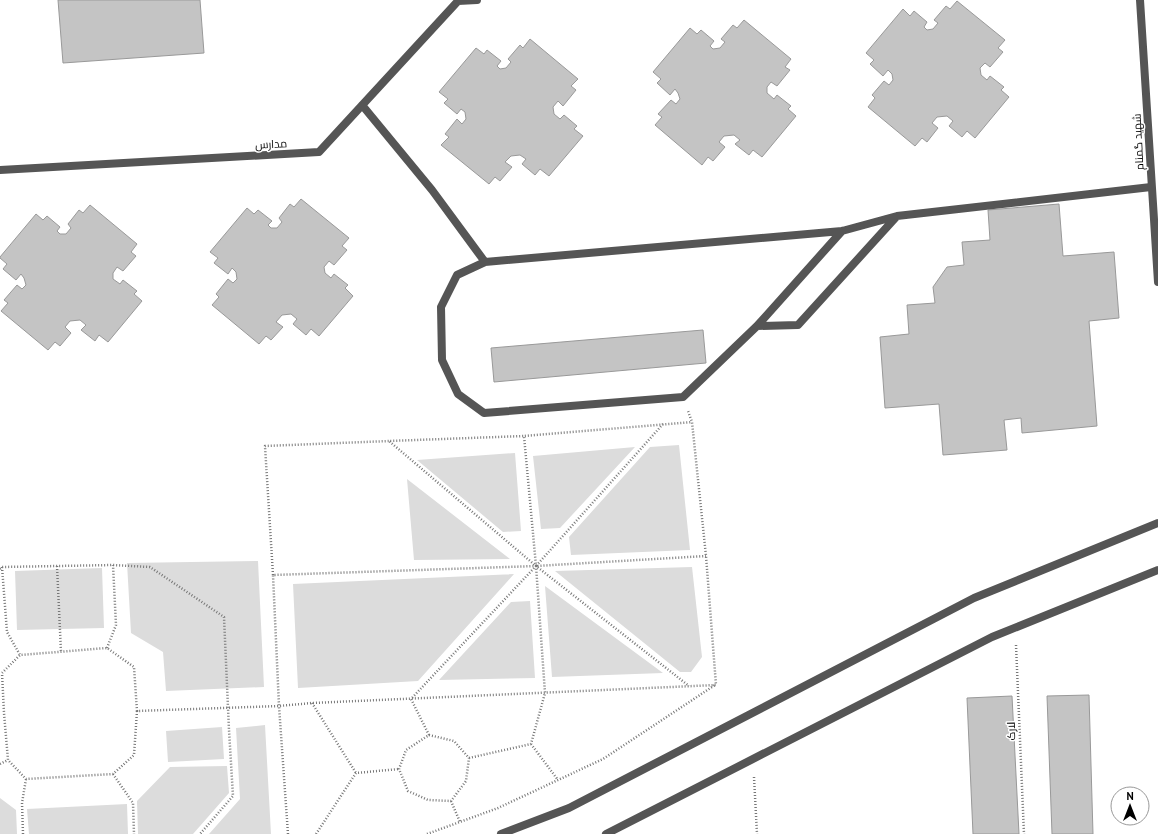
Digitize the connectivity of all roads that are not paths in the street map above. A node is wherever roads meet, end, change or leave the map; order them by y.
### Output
1 (477, 0) edge
2 (1140, 0) edge
3 (362, 105) junction
4 (0, 170) edge
5 (1151, 187) junction
6 (897, 216) junction
7 (842, 230) junction
8 (485, 262) junction
9 (1158, 282) edge
10 (757, 326) junction
11 (1158, 523) edge
12 (1158, 570) edge
13 (501, 834) edge
14 (606, 834) edge

1 - 3 street, مدارس
2 - 5 street, شهید گمنام
3 - 4 street, مدارس
3 - 8 street
5 - 6 street
5 - 9 street, شهید گمنام
6 - 7 street
6 - 10 street
7 - 8 street
7 - 10 street
8 - 10 street
11 - 13 street
12 - 14 street

